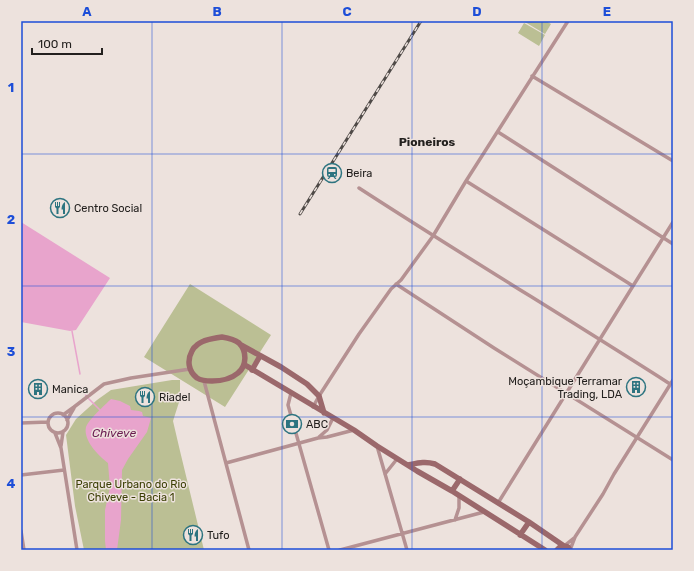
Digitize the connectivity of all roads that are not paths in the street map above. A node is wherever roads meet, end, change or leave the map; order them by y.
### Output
1 (568, 21) edge
2 (532, 76) junction
3 (498, 132) junction
4 (673, 161) edge
5 (466, 181) junction
6 (359, 188) dead end
7 (673, 222) edge
8 (433, 236) junction
9 (663, 238) junction
10 (673, 244) edge
11 (396, 284) junction
12 (633, 286) junction
13 (600, 338) junction
14 (239, 344) junction
15 (260, 356) junction
16 (244, 365) junction
17 (190, 370) junction
18 (252, 370) junction
19 (673, 380) edge
20 (204, 381) junction
21 (670, 384) junction
22 (566, 392) junction
23 (291, 393) junction
24 (319, 396) junction
25 (74, 407) junction
26 (313, 407) junction
27 (324, 413) junction
28 (63, 415) junction
29 (333, 418) junction
30 (67, 420) junction
31 (48, 422) junction
32 (21, 423) edge
33 (354, 430) junction
34 (63, 432) junction
35 (55, 433) junction
36 (318, 438) junction
37 (637, 438) junction
38 (299, 443) junction
39 (377, 446) junction
40 (61, 448) junction
41 (397, 459) junction
42 (673, 460) edge
43 (226, 463) junction
44 (408, 465) junction
45 (64, 470) junction
46 (385, 474) junction
47 (21, 475) edge
48 (460, 479) junction
49 (452, 491) junction
50 (459, 496) junction
51 (498, 502) junction
52 (484, 512) junction
53 (455, 520) junction
54 (529, 522) junction
55 (21, 531) edge
56 (403, 534) junction
57 (520, 535) junction
58 (575, 537) junction
59 (564, 546) junction
60 (24, 550) edge
61 (76, 550) edge
62 (249, 550) edge
63 (329, 550) edge
64 (340, 550) edge
65 (407, 550) edge
66 (545, 550) edge
67 (557, 550) edge
68 (570, 550) edge

1 - 2 street
2 - 3 street
2 - 4 street
3 - 5 street
3 - 9 street
5 - 8 street
5 - 12 street
6 - 8 street
7 - 9 street
8 - 11 street
8 - 13 street
9 - 10 street
9 - 12 street
11 - 22 street
11 - 24 street
12 - 13 street
13 - 21 street
13 - 22 street
14 - 15 street
14 - 16 street
14 - 17 street
15 - 18 street
15 - 24 street
16 - 18 street
16 - 20 street
17 - 20 street
17 - 25 street
18 - 23 street
19 - 21 street
20 - 43 street
21 - 37 street
22 - 37 street
22 - 51 street
23 - 26 street
23 - 38 street
24 - 26 street
24 - 27 street
25 - 28 street
25 - 30 street
26 - 27 street
27 - 29 street
28 - 30 street
28 - 31 street
29 - 33 street
29 - 36 street
30 - 34 street
31 - 32 street
31 - 35 street
33 - 36 street
33 - 39 street
34 - 35 street
34 - 40 street
35 - 40 street
36 - 38 street
37 - 42 street
37 - 58 street
38 - 43 street
38 - 63 street
39 - 41 street
39 - 46 street
40 - 45 street
41 - 44 street
41 - 46 street
43 - 62 street
44 - 48 street
44 - 49 street
45 - 47 street
45 - 61 street
46 - 56 street
48 - 49 street
48 - 51 street
49 - 50 street
50 - 52 street
50 - 53 street
51 - 54 street
52 - 53 street
52 - 57 street
53 - 56 street
54 - 57 street
54 - 59 street
55 - 60 street
56 - 64 street
56 - 65 street
57 - 66 street
58 - 59 street
58 - 68 street
59 - 67 street
59 - 68 street

